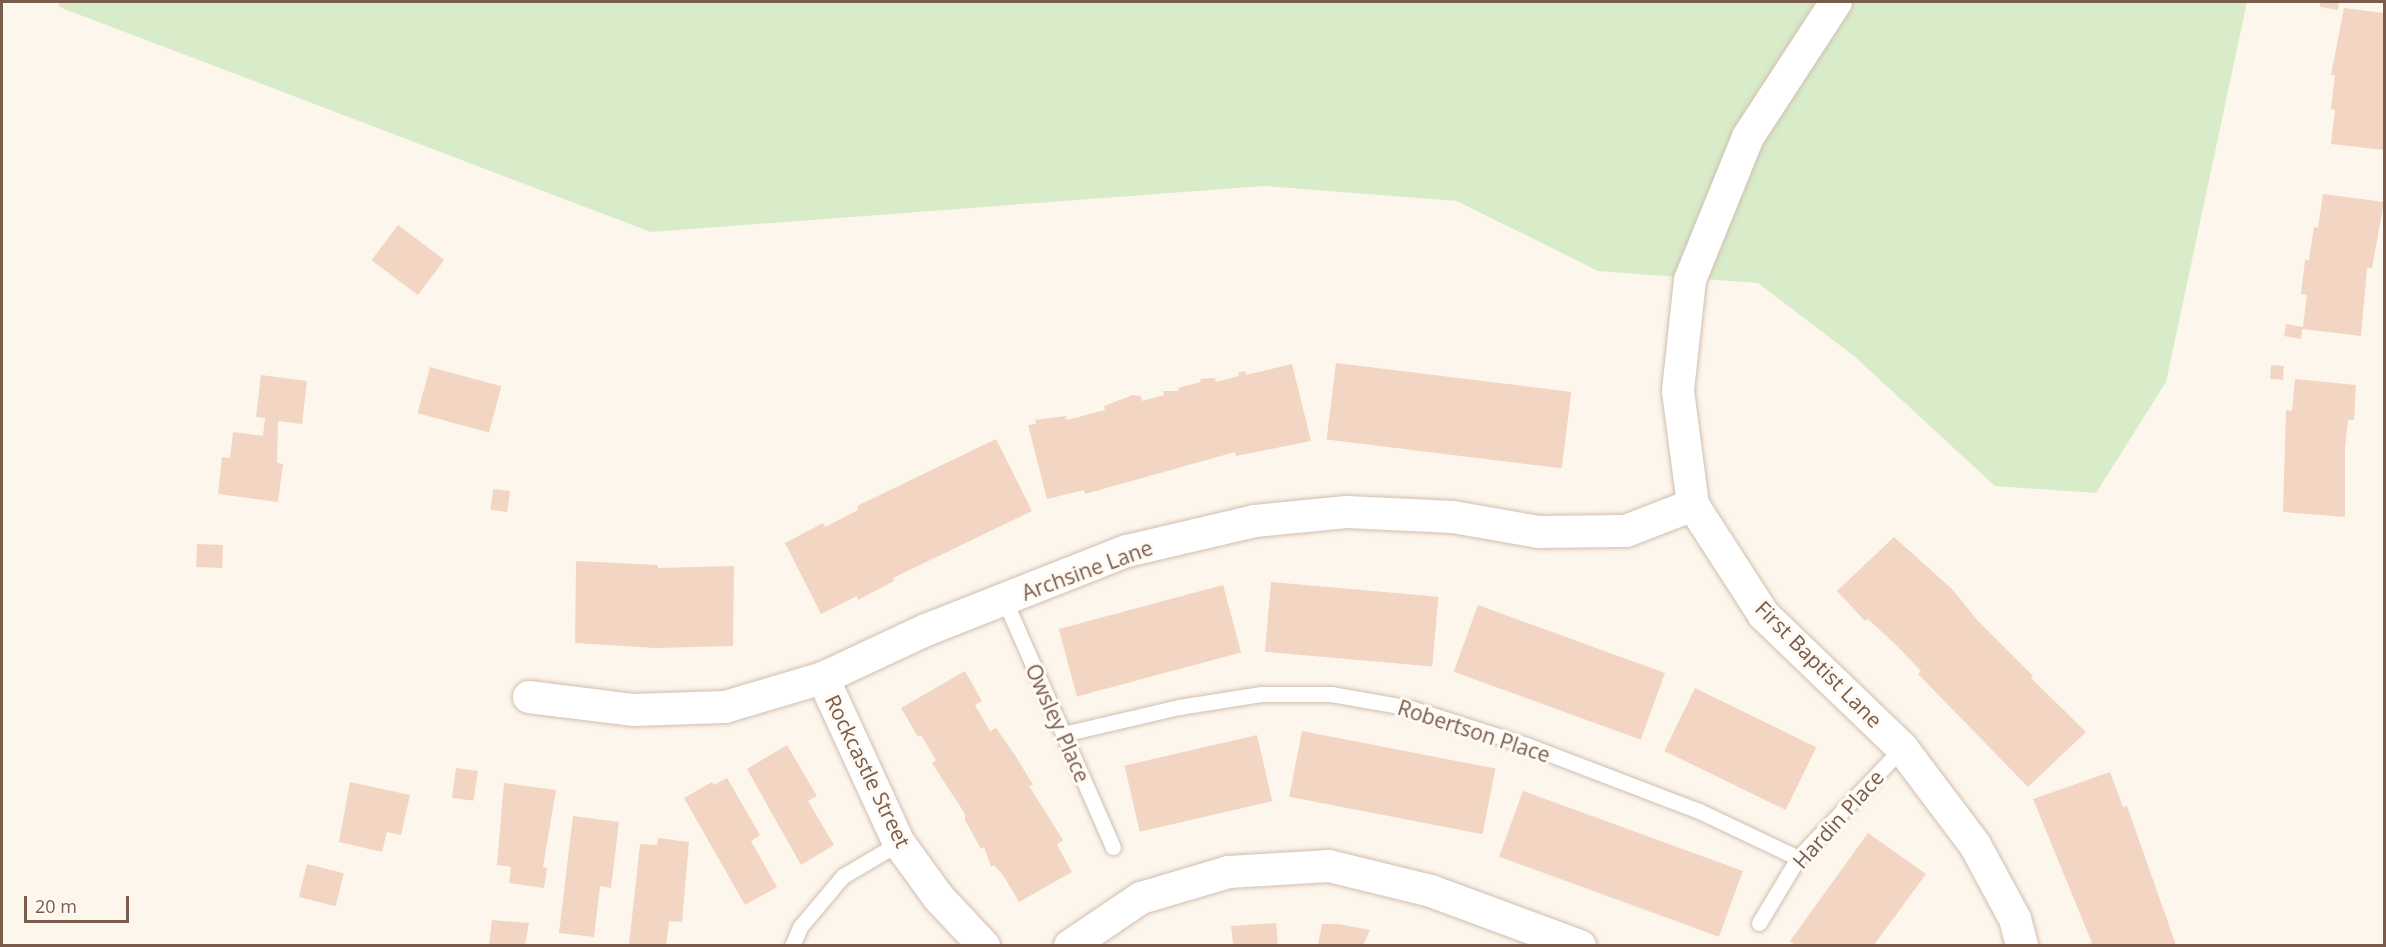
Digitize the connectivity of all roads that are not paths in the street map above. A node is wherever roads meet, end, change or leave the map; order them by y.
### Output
1 (1836, 2) edge
2 (1693, 505) junction
3 (1004, 599) junction
4 (823, 678) junction
5 (529, 697) dead end
6 (1063, 734) junction
7 (1902, 748) junction
8 (899, 843) junction
9 (1113, 847) dead end
10 (1798, 858) junction
11 (1759, 923) dead end
12 (792, 945) edge
13 (984, 945) edge
14 (1070, 945) edge
15 (1580, 945) edge
16 (2022, 945) edge

1 - 2 street, First Baptist Lane
2 - 3 street, Archsine Lane
2 - 7 street, First Baptist Lane
3 - 4 street, Archsine Lane
3 - 6 lane, Owsley Place
4 - 5 street, Archsine Lane
4 - 8 street, Rockcastle Street
6 - 9 lane, Owsley Place
6 - 10 lane, Robertson Place
7 - 10 lane, Hardin Place
7 - 16 street, First Baptist Lane
8 - 12 lane
8 - 13 street, Rockcastle Street
10 - 11 lane, Hardin Place
14 - 15 street

